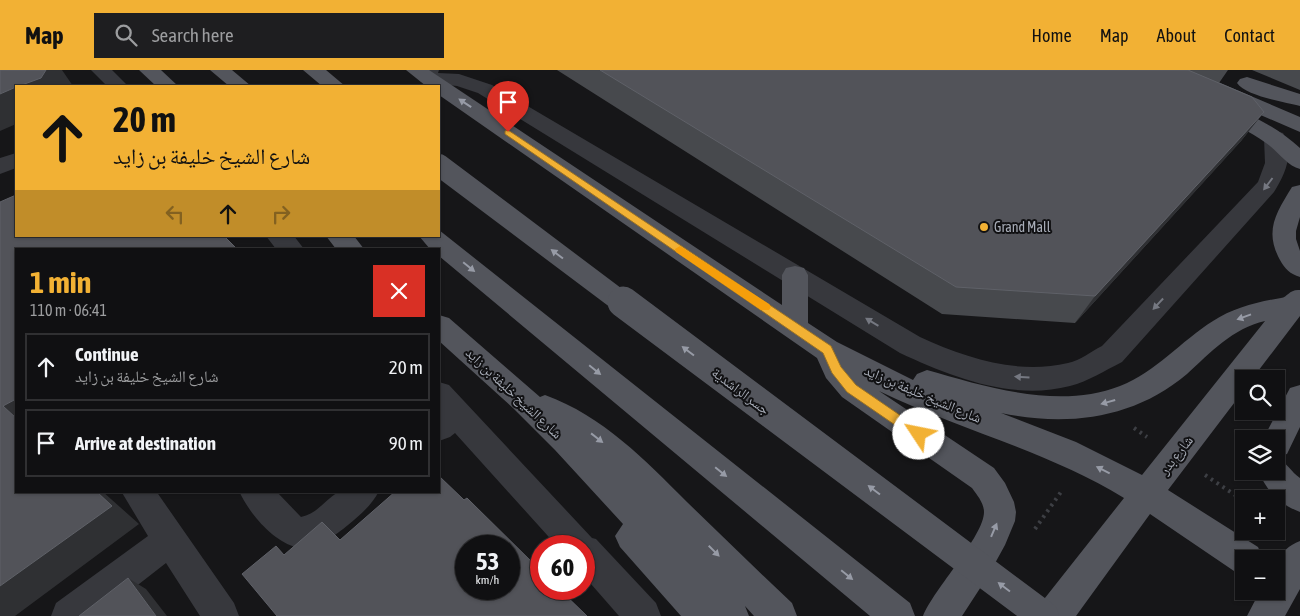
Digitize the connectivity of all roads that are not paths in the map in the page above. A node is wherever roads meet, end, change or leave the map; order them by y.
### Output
1 (149, 70) edge
2 (220, 70) edge
3 (313, 70) edge
4 (1215, 70) edge
5 (424, 73) edge
6 (1162, 75) edge
7 (167, 85) edge
8 (240, 85) edge
9 (334, 85) edge
10 (1269, 92) junction
11 (1300, 100) edge
12 (1300, 108) edge
13 (1300, 125) edge
14 (1266, 132) junction
15 (1300, 139) edge
16 (15, 160) edge
17 (1300, 162) edge
18 (440, 166) edge
19 (0, 167) edge
20 (1300, 193) edge
21 (279, 237) edge
22 (339, 237) edge
23 (433, 237) edge
24 (291, 248) edge
25 (351, 248) edge
26 (1300, 268) edge
27 (795, 275) junction
28 (1296, 302) edge
29 (440, 326) edge
30 (795, 327) junction
31 (833, 353) junction
32 (1300, 397) edge
33 (523, 399) junction
34 (445, 412) edge
35 (1283, 430) edge
36 (566, 441) junction
37 (1279, 480) edge
38 (139, 493) edge
39 (258, 493) edge
40 (361, 493) edge
41 (1146, 494) junction
42 (1300, 497) edge
43 (568, 535) edge
44 (170, 540) junction
45 (1235, 552) edge
46 (595, 564) edge
47 (1290, 579) edge
48 (69, 616) edge
49 (221, 616) edge
50 (643, 616) edge
51 (704, 616) edge
52 (731, 616) edge
53 (779, 616) edge
54 (897, 616) edge
55 (941, 616) edge
56 (1043, 616) edge
57 (1054, 616) edge
58 (1265, 616) edge

1 - 7 main road
2 - 8 main road
3 - 9 main road
4 - 10 main road
5 - 27 street
30 -> 5 main road, شارع الشيخ خليفة بن زايد
6 - 13 main road
6 - 14 main road
6 - 15 main road
10 - 11 main road
10 - 12 main road
14 - 15 main road
14 - 17 main road
14 -> 27 street
16 - 19 street
56 -> 18 main road, جسر الراشدية, bridge
20 - 26 main road
21 - 24 street
22 - 25 main road
23 -> 54 main road
27 - 30 main road
28 -> 31 main road
28 - 41 main road, شارع بدر
29 - 33 main road, شارع الشيخ خليفة بن زايد
30 - 31 main road, شارع الشيخ خليفة بن زايد
41 -> 31 main road, شارع الشيخ خليفة بن زايد
55 -> 31 main road
32 - 35 main road
33 - 36 main road, شارع الشيخ خليفة بن زايد
33 -> 53 main road
34 - 43 street
36 - 51 main road
36 - 52 main road, شارع الشيخ خليفة بن زايد
37 - 42 main road
38 - 44 street
39 - 40 street
41 - 45 main road, شارع الشيخ خليفة بن زايد
41 - 57 main road, شارع بدر
44 - 48 street
44 - 49 street
46 - 50 street
47 - 58 main road

